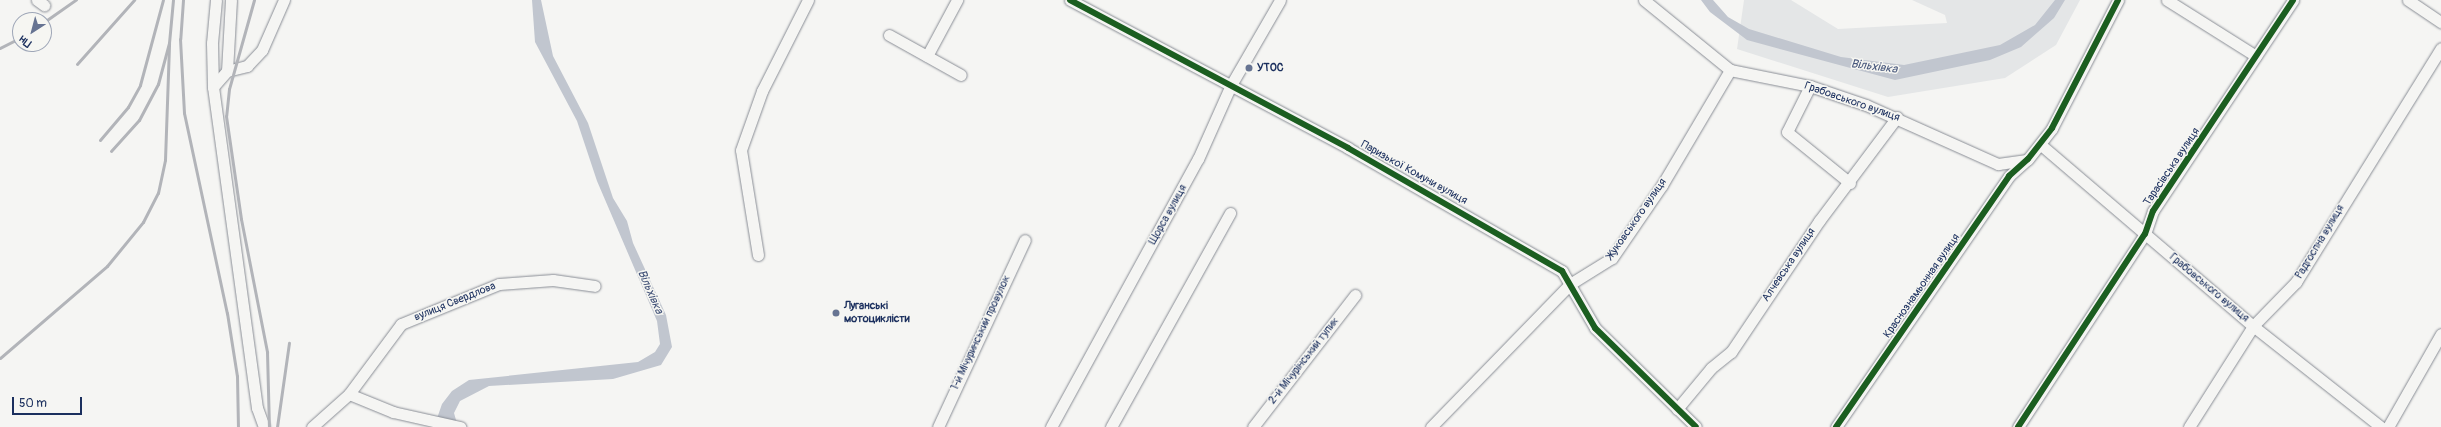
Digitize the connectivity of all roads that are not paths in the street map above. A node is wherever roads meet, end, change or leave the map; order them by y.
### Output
1 (216, 0) edge
2 (231, 0) edge
3 (284, 0) edge
4 (808, 0) edge
5 (957, 0) edge
6 (1070, 0) edge
7 (1280, 0) edge
8 (1644, 0) edge
9 (2118, 0) edge
10 (2167, 0) edge
11 (2293, 0) edge
12 (2408, 0) edge
13 (2441, 22) edge
14 (889, 35) dead end
15 (2441, 48) edge
16 (927, 56) junction
17 (2256, 56) junction
18 (1730, 70) junction
19 (227, 72) junction
20 (961, 75) dead end
21 (1231, 85) junction
22 (1810, 86) junction
23 (214, 87) junction
24 (1897, 117) junction
25 (2041, 145) junction
26 (2028, 160) junction
27 (1850, 183) junction
28 (1230, 213) dead end
29 (2145, 234) junction
30 (1025, 240) dead end
31 (758, 255) dead end
32 (1570, 284) junction
33 (595, 286) dead end
34 (1356, 295) dead end
35 (2253, 326) junction
36 (2441, 334) edge
37 (349, 394) junction
38 (1678, 409) junction
39 (264, 427) edge
40 (312, 427) edge
41 (460, 427) edge
42 (938, 427) edge
43 (1051, 427) edge
44 (1112, 427) edge
45 (1253, 427) edge
46 (1431, 427) edge
47 (1696, 427) edge
48 (1836, 427) edge
49 (2018, 427) edge
50 (2189, 427) edge
51 (2381, 427) edge
52 (2388, 427) edge

1 - 23 street
2 - 19 street
3 - 19 street
4 - 31 street
5 - 16 street
6 - 21 street, Паризької Комуни вулиця
7 - 21 street, Щорса вулиця
8 - 18 street, Грабовського вулиця
9 - 25 street, Краснознамьонная вулиця
10 - 17 street
11 - 17 street, Тарасівська вулиця
12 - 13 street
14 - 16 street
15 - 35 street, Радгоспна вулиця
16 - 20 street
17 - 29 street, Тарасівська вулиця
18 - 22 street, Грабовського вулиця
18 - 32 street, Жуковського вулиця
19 - 23 street
21 - 32 street, Паризької Комуни вулиця
21 - 43 street, Щорса вулиця
22 - 24 street, Грабовського вулиця
22 - 27 street
23 - 39 street
24 - 26 street, Грабовського вулиця
24 - 27 street, Алчевська вулиця
25 - 26 street, Краснознамьонная вулиця
25 - 29 street, Грабовського вулиця
26 - 48 street, Краснознамьонная вулиця
27 - 38 street, Алчевська вулиця
28 - 44 street
29 - 35 street, Грабовського вулиця
29 - 49 street, Тарасівська вулиця
30 - 42 street, 1-й Мічуринський провулок
32 - 38 street, Паризької Комуни вулиця
32 - 46 street, Жуковського вулиця
33 - 37 street, вулиця Свердлова
34 - 45 street, 2-й Мічурінський тупик
35 - 50 street, Радгоспна вулиця
35 - 51 street, Грабовського вулиця
36 - 52 street
37 - 40 street, вулиця Свердлова
37 - 41 street
38 - 47 street, Паризької Комуни вулиця

